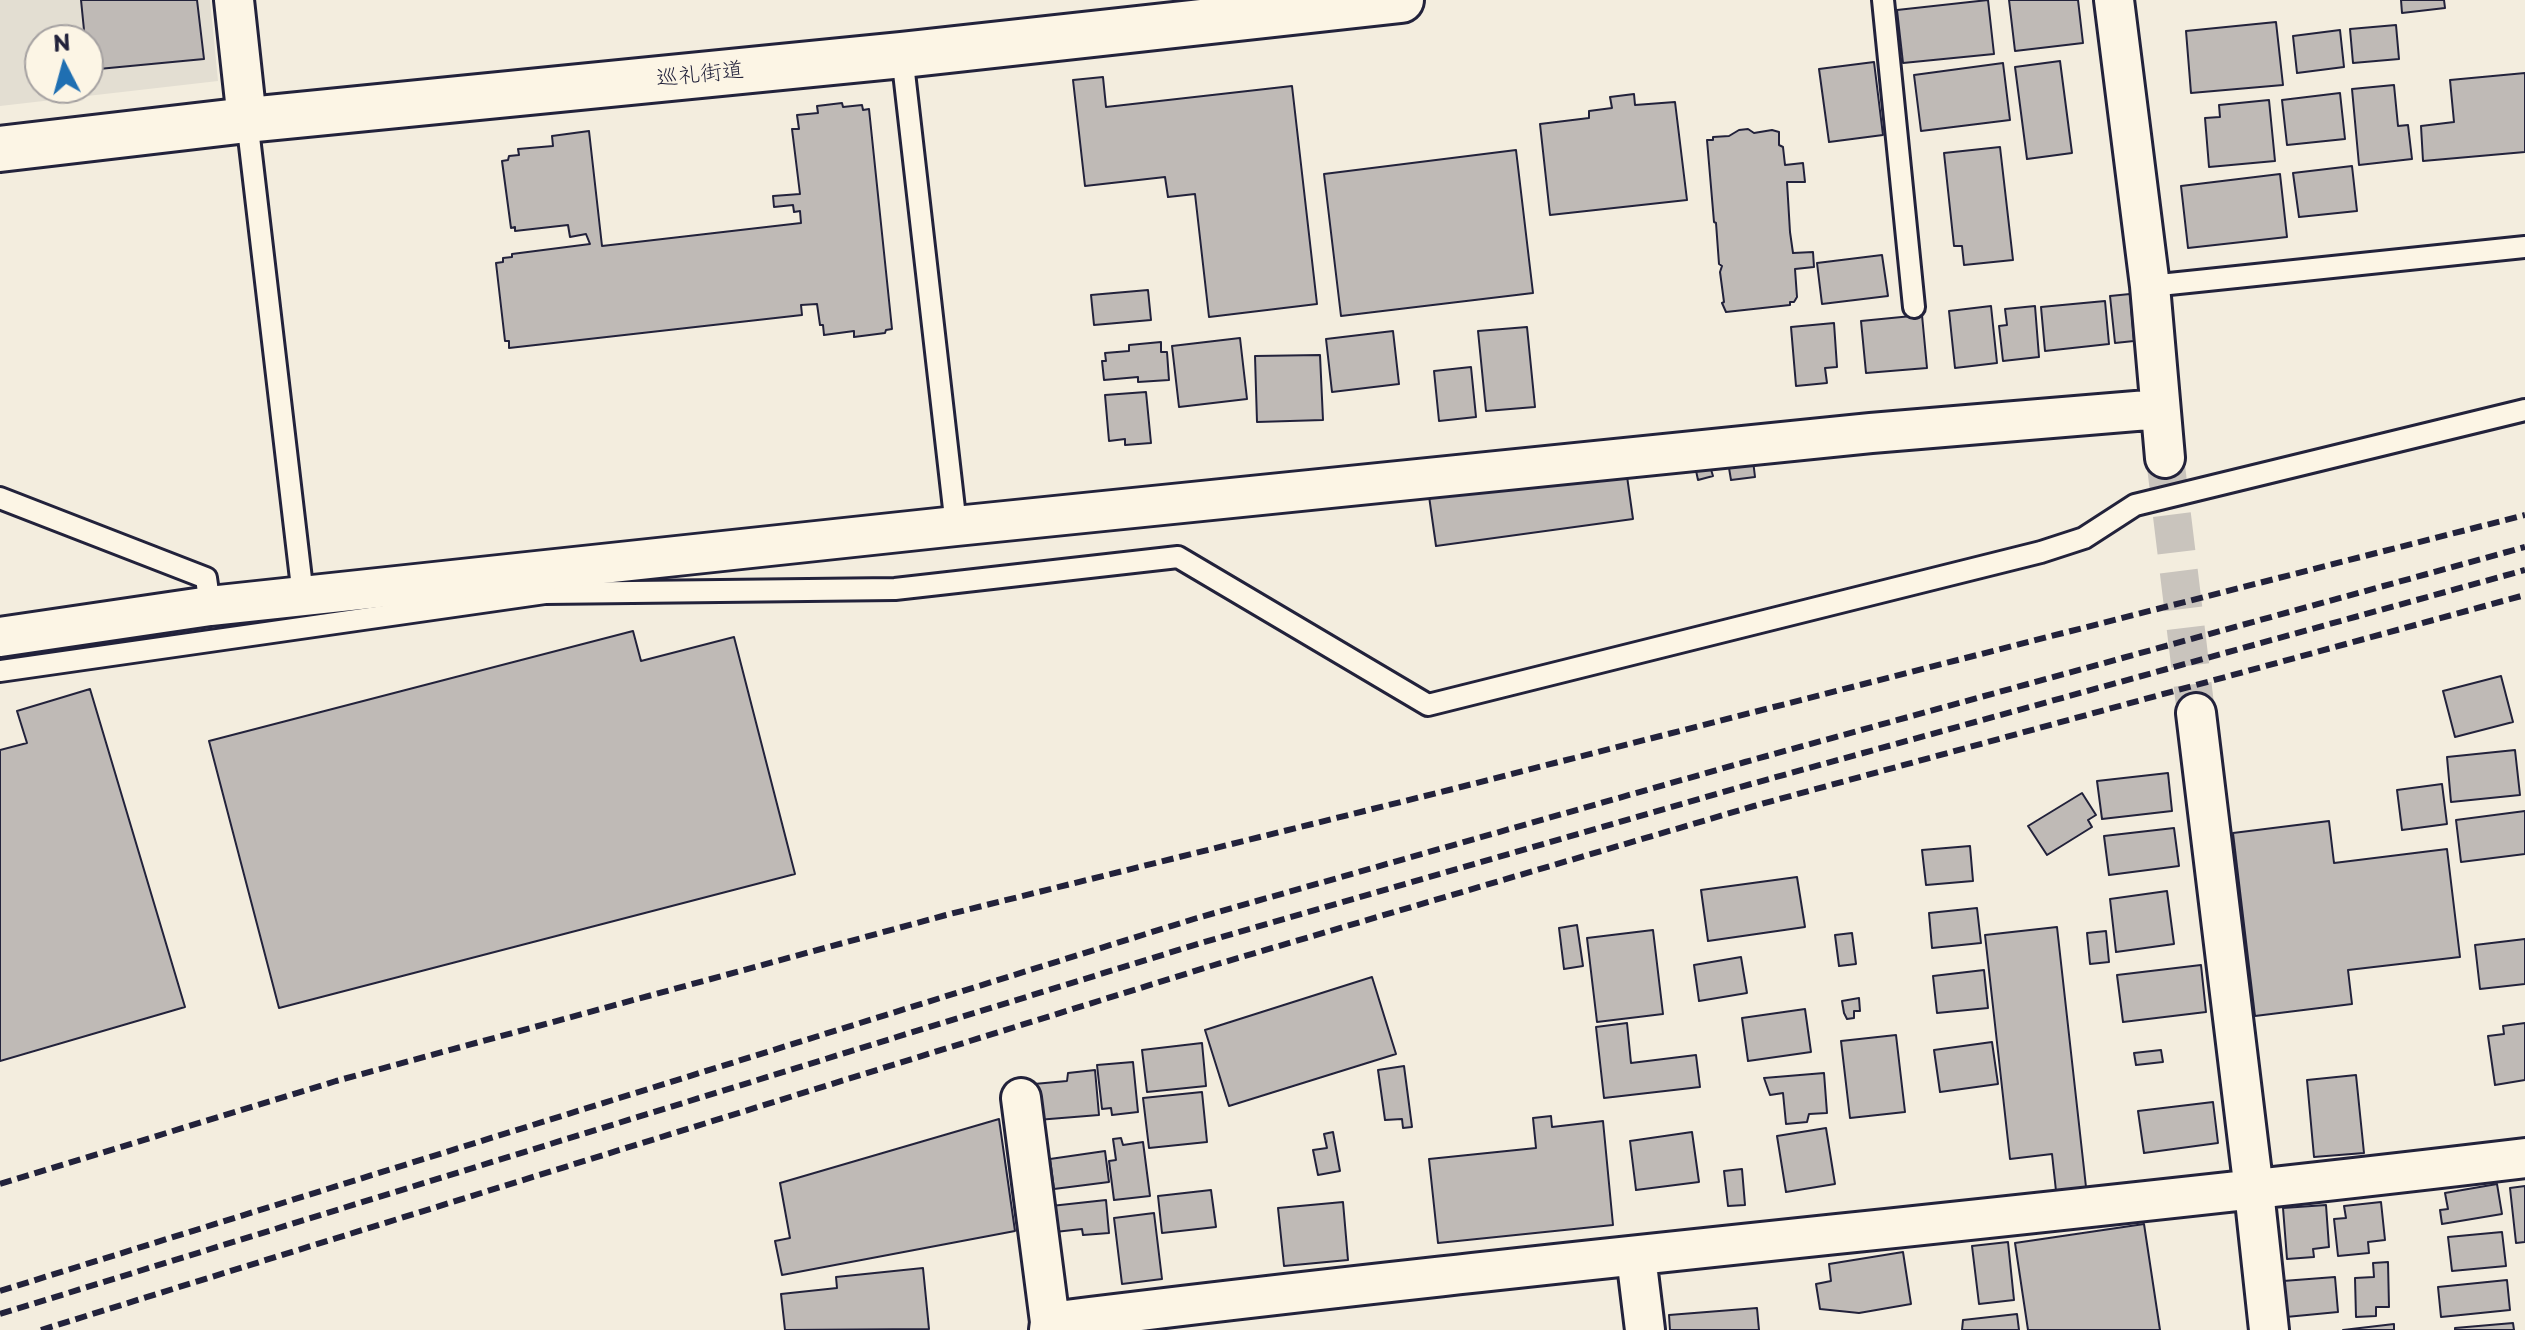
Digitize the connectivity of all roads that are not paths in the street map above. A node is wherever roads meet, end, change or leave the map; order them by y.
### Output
1 (234, 0) edge
2 (1401, 0) edge
3 (1883, 0) edge
4 (2114, 0) edge
5 (902, 55) junction
6 (247, 120) junction
7 (0, 149) edge
8 (2525, 247) edge
9 (2150, 286) junction
10 (1914, 307) dead end
11 (2160, 409) junction
12 (2525, 410) edge
13 (2165, 458) tunnel mouth
14 (0, 498) edge
15 (956, 526) junction
16 (303, 596) junction
17 (210, 606) junction
18 (0, 637) edge
19 (0, 671) edge
20 (2196, 713) tunnel mouth
21 (1021, 1098) dead end
22 (2525, 1158) edge
23 (2254, 1191) junction
24 (1636, 1256) junction
25 (1244, 1314) edge
26 (1050, 1326) edge
27 (1645, 1330) edge
28 (2269, 1330) edge

1 - 6 street
2 - 5 street, 巡礼街道
3 - 10 lane
4 - 9 street
5 - 6 street, 巡礼街道
5 - 15 lane
6 - 7 street, 巡礼街道
6 - 16 lane
8 - 9 lane
9 - 11 street
11 - 13 street
11 - 15 street
12 - 19 lane
14 - 17 lane
15 - 16 street
16 - 17 street
17 - 18 street
20 - 23 street
21 - 26 street
22 - 23 street
23 - 24 street
23 - 28 street
24 - 25 street
24 - 27 street
25 - 26 street

